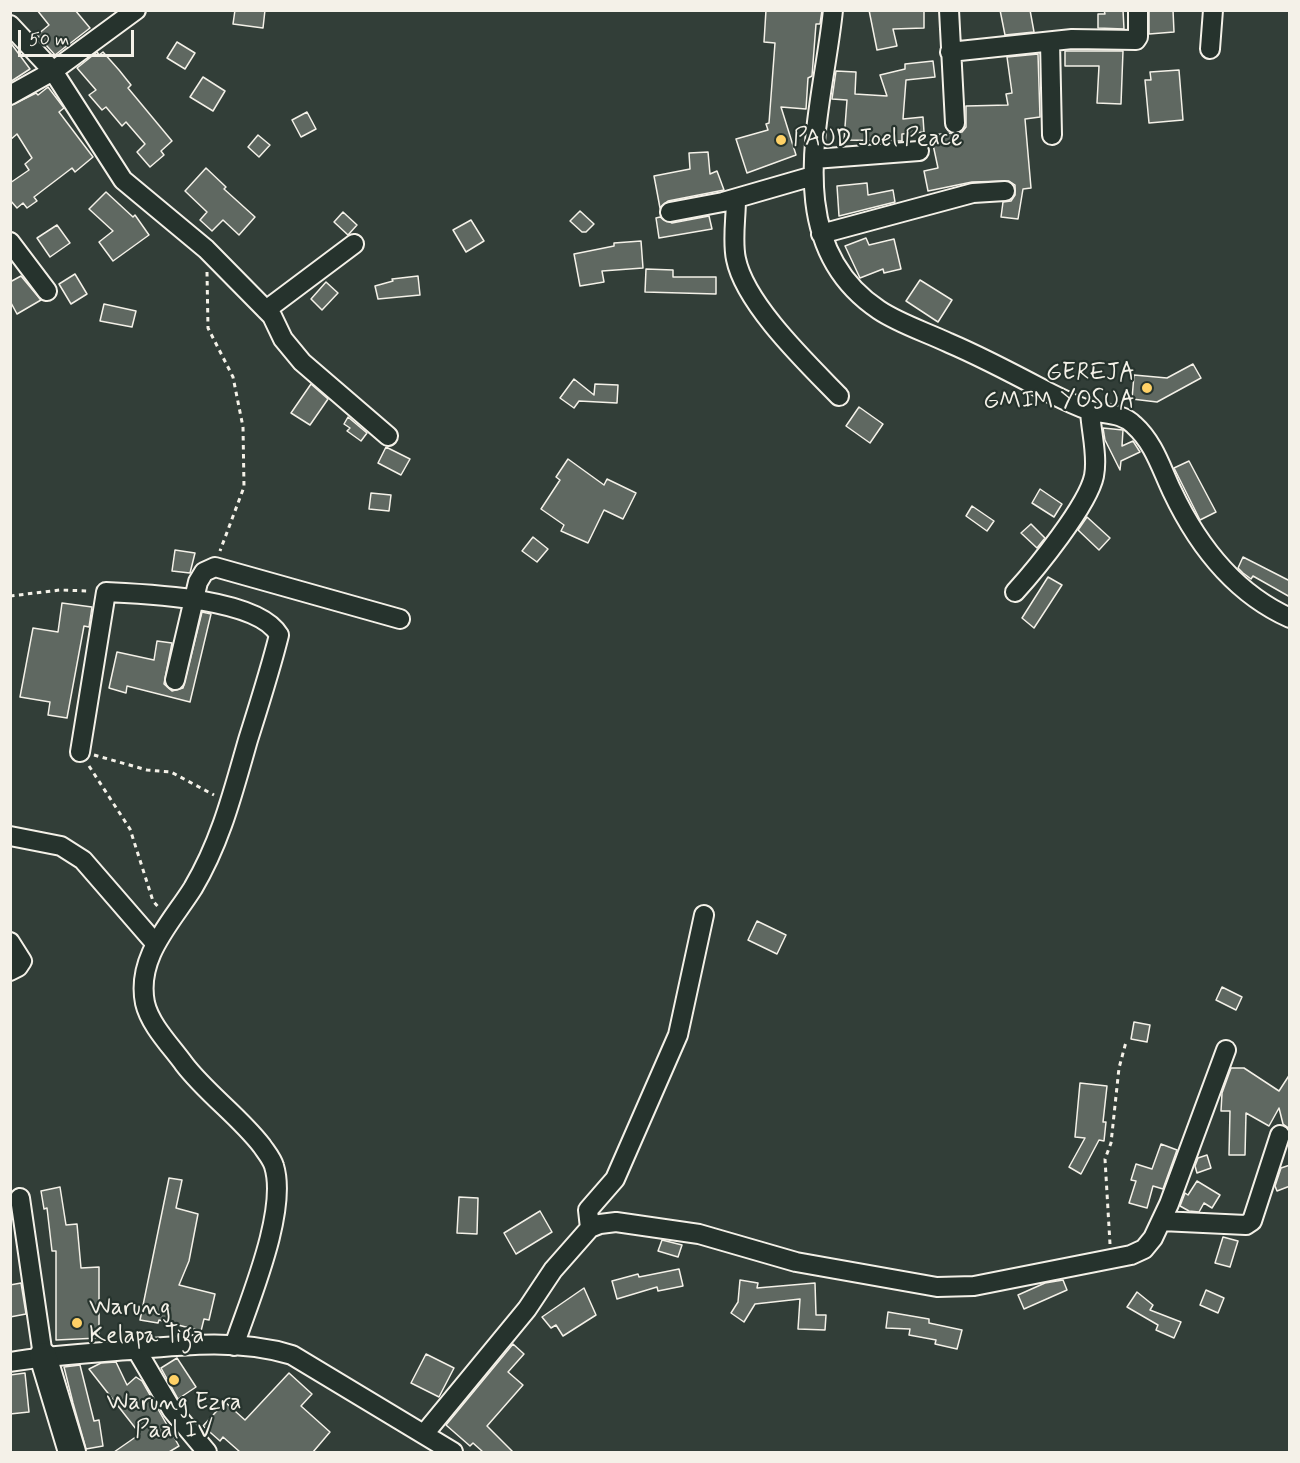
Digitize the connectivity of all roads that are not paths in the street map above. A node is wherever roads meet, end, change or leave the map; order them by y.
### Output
1 (136, 10) edge
2 (833, 10) edge
3 (949, 10) edge
4 (1138, 10) edge
5 (1213, 10) edge
6 (10, 25) edge
7 (1050, 42) junction
8 (1210, 49) dead end
9 (950, 52) junction
10 (53, 71) junction
11 (10, 95) edge
12 (955, 123) dead end
13 (1052, 135) dead end
14 (919, 151) dead end
15 (814, 168) junction
16 (1005, 191) dead end
17 (736, 199) junction
18 (670, 212) dead end
19 (821, 234) junction
20 (10, 242) edge
21 (354, 244) dead end
22 (48, 291) dead end
23 (266, 310) junction
24 (839, 396) dead end
25 (1090, 411) junction
26 (388, 436) dead end
27 (1015, 592) dead end
28 (195, 601) junction
29 (1290, 618) edge
30 (400, 619) dead end
31 (175, 680) dead end
32 (80, 752) road end
33 (10, 836) edge
34 (705, 915) dead end
35 (10, 942) edge
36 (155, 943) junction
37 (10, 971) edge
38 (1226, 1050) dead end
39 (1280, 1136) dead end
40 (20, 1198) dead end
41 (1161, 1221) junction
42 (590, 1228) junction
43 (234, 1346) junction
44 (136, 1349) junction
45 (43, 1356) junction
46 (10, 1362) edge
47 (424, 1434) junction
48 (72, 1452) edge
49 (207, 1452) edge
50 (453, 1452) edge

1 - 10 street
2 - 15 street
3 - 9 street
4 - 7 street
5 - 8 street
6 - 10 street
7 - 9 street
7 - 13 street
9 - 12 street
10 - 11 street
10 - 23 street
14 - 15 street
15 - 17 street
15 - 19 street
16 - 19 street
17 - 18 street
17 - 24 street
19 - 25 street
20 - 22 street
21 - 23 street
23 - 26 street
25 - 27 street
25 - 29 street
28 - 30 street
28 - 31 street
28 - 32 street
28 - 36 street
33 - 36 street
34 - 42 street
35 - 37 street
36 - 43 street
38 - 41 street
39 - 41 street
40 - 45 street
41 - 42 street
42 - 47 street
43 - 44 street
43 - 47 street
44 - 45 street
44 - 49 street
45 - 46 street
45 - 48 street
47 - 50 street

